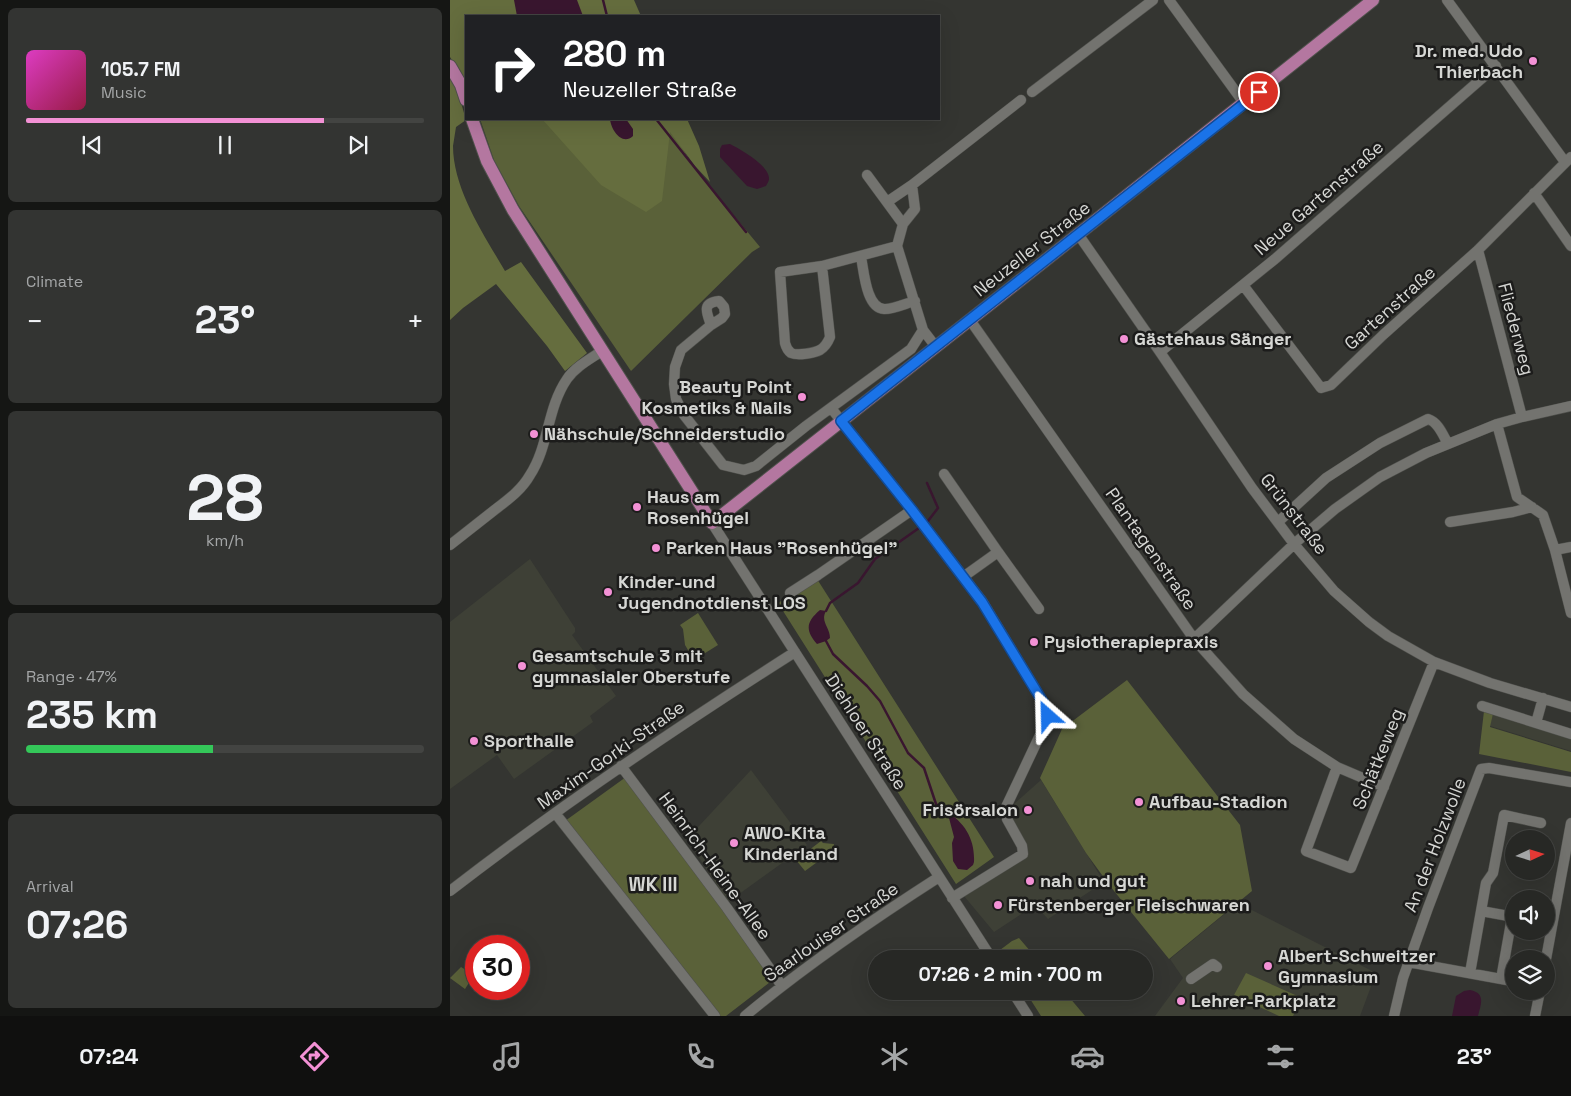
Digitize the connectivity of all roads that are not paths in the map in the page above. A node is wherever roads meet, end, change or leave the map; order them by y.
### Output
1 (1153, 0) edge
2 (1169, 0) edge
3 (1373, 0) edge
4 (1446, 0) edge
5 (450, 66) edge
6 (1496, 66) junction
7 (1032, 92) dead end
8 (465, 97) edge
9 (1021, 100) dead end
10 (1244, 103) junction
11 (472, 120) edge
12 (1568, 159) edge
13 (867, 175) dead end
14 (912, 185) junction
15 (1534, 193) junction
16 (887, 202) junction
17 (903, 224) junction
18 (1078, 234) junction
19 (897, 246) junction
20 (1571, 246) edge
21 (1478, 250) junction
22 (861, 257) junction
23 (822, 266) junction
24 (1244, 285) junction
25 (915, 301) junction
26 (970, 320) junction
27 (711, 325) dead end
28 (923, 330) junction
29 (936, 347) junction
30 (602, 350) junction
31 (1160, 352) junction
32 (1571, 406) edge
33 (831, 408) junction
34 (1522, 416) junction
35 (841, 421) junction
36 (1497, 424) junction
37 (1448, 444) junction
38 (944, 474) dead end
39 (1532, 507) junction
40 (912, 510) junction
41 (1278, 522) junction
42 (1450, 522) dead end
43 (712, 523) junction
44 (1294, 544) junction
45 (450, 545) edge
46 (1571, 547) edge
47 (1555, 550) junction
48 (998, 552) junction
49 (963, 577) junction
50 (1568, 589) edge
51 (790, 593) dead end
52 (1039, 609) dead end
53 (1571, 613) edge
54 (1194, 639) junction
55 (795, 652) junction
56 (1434, 662) junction
57 (1543, 698) junction
58 (1482, 706) dead end
59 (1571, 707) edge
60 (1536, 723) junction
61 (1571, 734) edge
62 (621, 766) junction
63 (1337, 767) junction
64 (1571, 782) edge
65 (1384, 787) junction
66 (555, 813) junction
67 (1542, 823) dead end
68 (1571, 823) edge
69 (939, 877) junction
70 (450, 891) edge
71 (952, 898) junction
72 (1481, 911) junction
73 (1505, 916) edge
74 (1509, 940) edge
75 (986, 950) edge
76 (1548, 950) edge
77 (1408, 962) junction
78 (1217, 967) dead end
79 (1470, 973) junction
80 (1191, 979) dead end
81 (1501, 979) junction
82 (1505, 980) edge
83 (782, 986) junction
84 (1018, 1000) edge
85 (1539, 1000) edge
86 (715, 1016) edge
87 (745, 1016) edge
88 (1028, 1016) edge
89 (1394, 1016) edge
90 (1536, 1016) edge

1 - 7 street
2 - 10 street
3 - 10 main road, Neuzeller Straße
4 - 6 street
5 - 8 main road
6 - 12 street
6 - 24 street, Neue Gartenstraße
9 - 14 street
10 - 18 main road, Neuzeller Straße
11 - 30 main road
12 - 15 street, Gartenstraße
13 - 16 street
14 - 16 street
14 - 17 street
15 - 20 street
15 - 21 street, Gartenstraße
16 - 17 street
17 - 19 street
18 - 26 main road, Neuzeller Straße
18 - 31 street, Grünstraße
19 - 22 street
19 - 25 street
21 - 24 street, Gartenstraße
21 - 34 street, Fliederweg
22 - 23 street
22 - 25 street
23 - 23 street
24 - 31 street, Neue Gartenstraße
25 - 28 street
26 - 29 main road, Neuzeller Straße
26 - 54 street, Plantagenstraße
27 - 33 street
28 - 29 street
28 - 33 street
29 - 35 main road, Neuzeller Straße
30 - 43 main road
30 - 45 street
31 - 41 street, Grünstraße
32 - 34 street
33 - 35 street
34 - 36 street
35 - 40 street
35 - 43 main road, Neuzeller Straße
36 - 37 street
36 - 39 street
37 - 41 street
37 - 44 street
38 - 48 street
39 - 42 street
39 - 47 street
40 - 49 street
40 - 51 street
41 - 44 street, Grünstraße
43 - 55 street, Diehloer Straße
44 - 54 street
44 - 56 street, Grünstraße
46 - 47 street
47 - 50 street
48 - 49 street
48 - 52 street
49 - 71 street
50 - 53 street
54 - 63 street, Plantagenstraße
55 - 62 street, Maxim-Gorki-Straße
55 - 69 street, Diehloer Straße
56 - 57 street, Grünstraße
56 - 65 street, Schätkeweg
57 - 59 street, Grünstraße
57 - 60 street
58 - 60 street
60 - 61 street
62 - 66 street, Maxim-Gorki-Straße
62 - 83 street, Heinrich-Heine-Allee
63 - 65 street, Plantagenstraße
63 - 65 street, Schätkeweg
64 - 77 street, An der Holzwolle
66 - 70 street, Maxim-Gorki-Straße
66 - 86 street
67 - 72 street
68 - 76 street
69 - 71 street, Diehloer Straße
69 - 83 street, Saarlouiser Straße
71 - 75 street, Diehloer Straße
72 - 73 street
72 - 79 street
74 - 81 street
77 - 79 street
77 - 89 street, An der Holzwolle
78 - 80 street
79 - 81 street
81 - 82 street
83 - 87 street, Saarlouiser Straße
84 - 88 street
85 - 90 street

